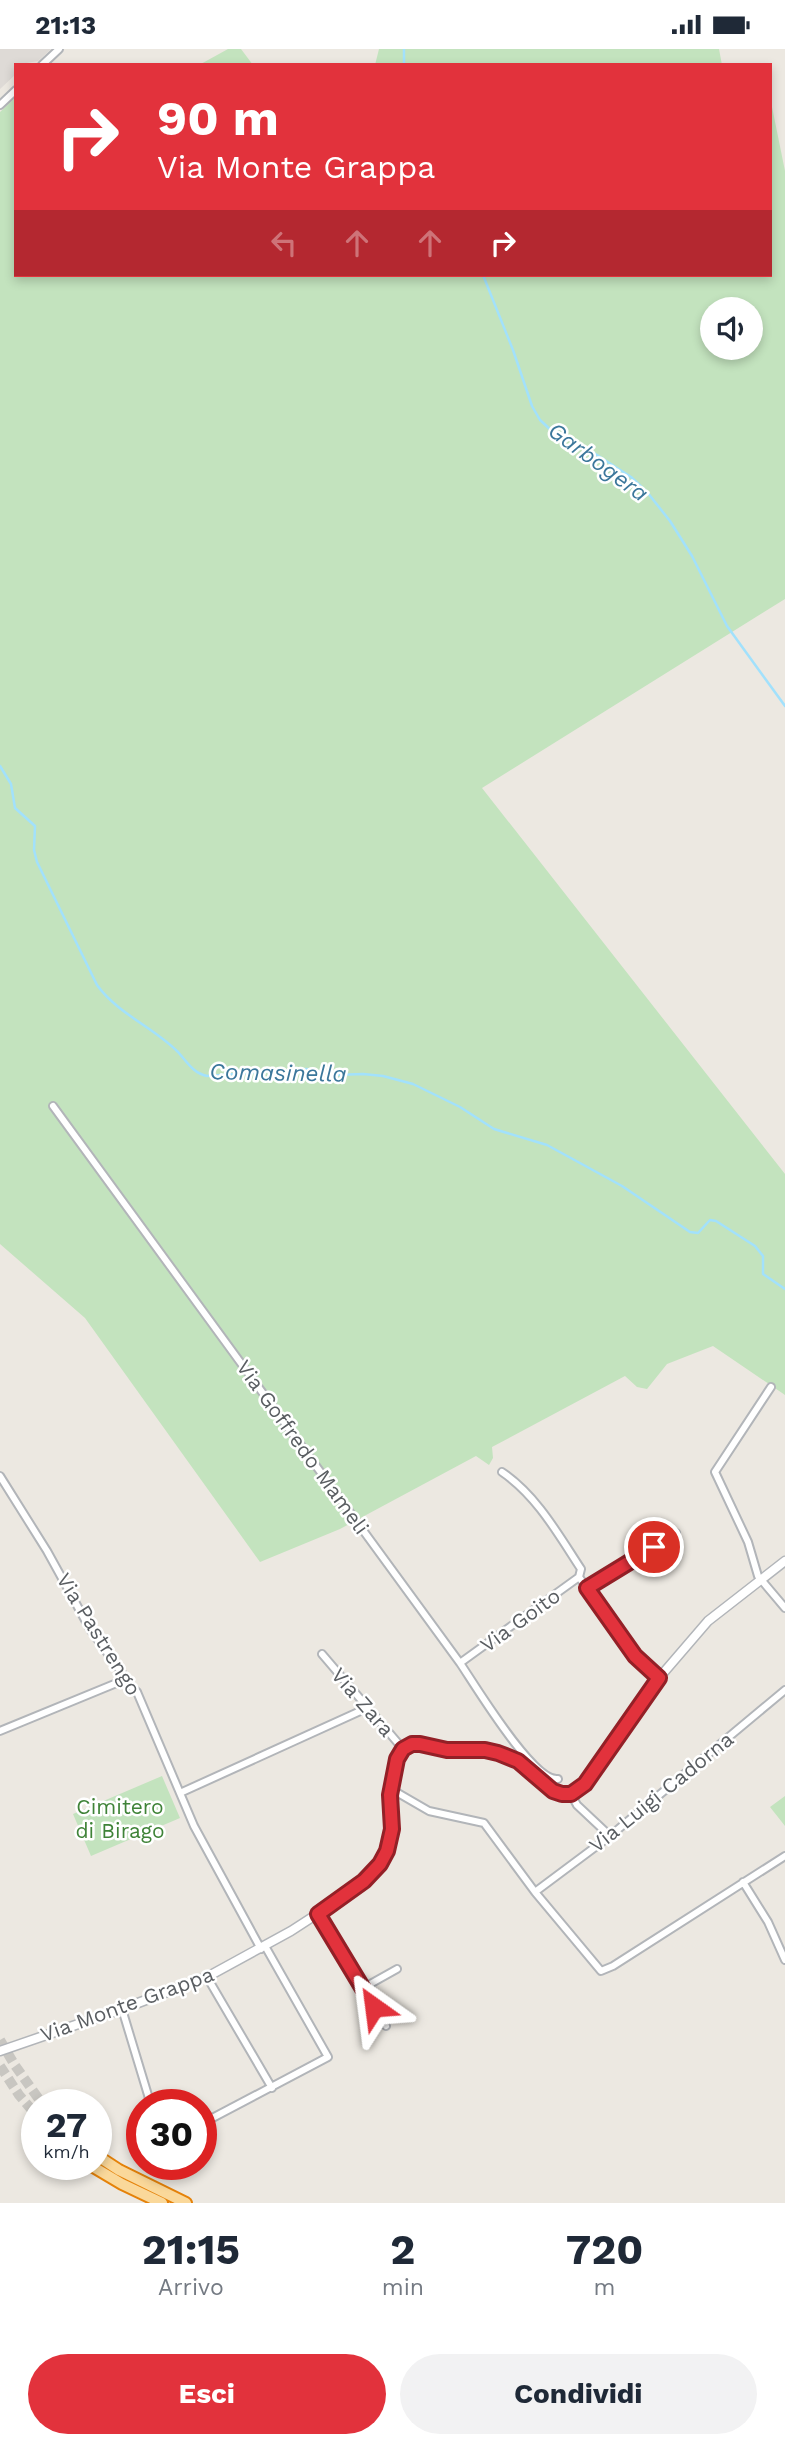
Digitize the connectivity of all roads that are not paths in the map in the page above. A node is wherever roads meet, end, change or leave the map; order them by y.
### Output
1 (59, 49) edge
2 (44, 63) edge
3 (14, 92) edge
4 (0, 104) edge
5 (53, 1106) dead end
6 (771, 1387) dead end
7 (502, 1472) dead end
8 (0, 1476) edge
9 (676, 1533) dead end
10 (785, 1561) edge
11 (579, 1577) junction
12 (760, 1578) junction
13 (587, 1588) junction
14 (785, 1608) edge
15 (322, 1654) dead end
16 (460, 1663) junction
17 (659, 1678) junction
18 (124, 1680) junction
19 (785, 1690) edge
20 (367, 1708) junction
21 (0, 1731) edge
22 (403, 1749) junction
23 (558, 1779) dead end
24 (391, 1789) junction
25 (180, 1793) junction
26 (571, 1794) junction
27 (610, 1836) junction
28 (785, 1856) edge
29 (743, 1882) junction
30 (535, 1892) junction
31 (318, 1914) junction
32 (263, 1947) junction
33 (785, 1960) edge
34 (397, 1969) dead end
35 (207, 1977) junction
36 (363, 1988) junction
37 (122, 2009) junction
38 (386, 2026) dead end
39 (0, 2051) edge
40 (272, 2088) junction
41 (146, 2089) edge
42 (217, 2116) edge
43 (112, 2165) edge
44 (112, 2178) edge
45 (162, 2203) edge
46 (186, 2203) edge

1 - 2 street
3 - 4 street
5 - 16 street, Via Goffredo Mameli
6 - 12 street
7 - 11 street
8 - 18 street, Via Pastrengo
9 - 13 street
10 - 12 street
11 - 13 street
11 - 16 street, Via Goito
12 - 14 street
12 - 17 street
13 - 17 street
15 - 20 street, Via Zara
16 - 23 street, Via Goffredo Mameli
17 - 26 street
18 - 21 street
18 - 25 street, Via Pastrengo
19 - 27 street, Via Luigi Cadorna
20 - 22 street, Via Zara
20 - 25 street
22 - 24 street, Via Monte Grappa
22 - 26 street
24 - 30 street
24 - 31 street, Via Monte Grappa
25 - 32 street, Via Pastrengo
26 - 27 street
27 - 30 street, Via Luigi Cadorna
28 - 29 street
29 - 30 street
29 - 33 street
31 - 32 street, Via Monte Grappa
31 - 36 street
32 - 35 street, Via Monte Grappa
32 - 40 street, Via Pastrengo
34 - 36 street
35 - 37 street, Via Monte Grappa
35 - 40 street
36 - 38 street
37 - 39 street, Via Monte Grappa
37 - 41 street
40 - 42 street
43 - 46 highway
44 - 45 highway

